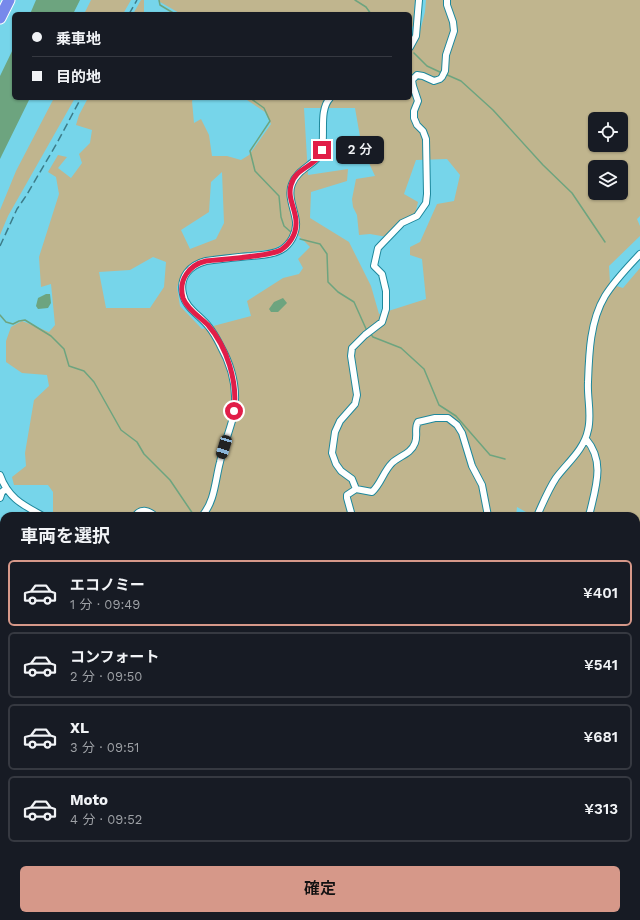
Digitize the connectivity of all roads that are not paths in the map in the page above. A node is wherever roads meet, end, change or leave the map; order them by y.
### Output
1 (9, 0) edge
2 (419, 0) edge
3 (447, 0) edge
4 (0, 18) edge
5 (412, 43) edge
6 (329, 100) edge
7 (640, 254) edge
8 (586, 439) junction
9 (0, 475) edge
10 (6, 489) junction
11 (356, 489) junction
12 (0, 498) edge
13 (36, 512) edge
14 (139, 512) edge
15 (149, 512) edge
16 (205, 512) edge
17 (351, 512) edge
18 (487, 512) edge
19 (539, 512) edge
20 (590, 512) edge

1 - 4 highway
2 - 5 street
3 - 11 street
6 - 16 street
7 - 8 street
8 - 19 street
8 - 20 street
9 - 10 street
10 - 12 street
10 - 13 street
11 - 17 street
11 - 18 street
14 - 15 street

